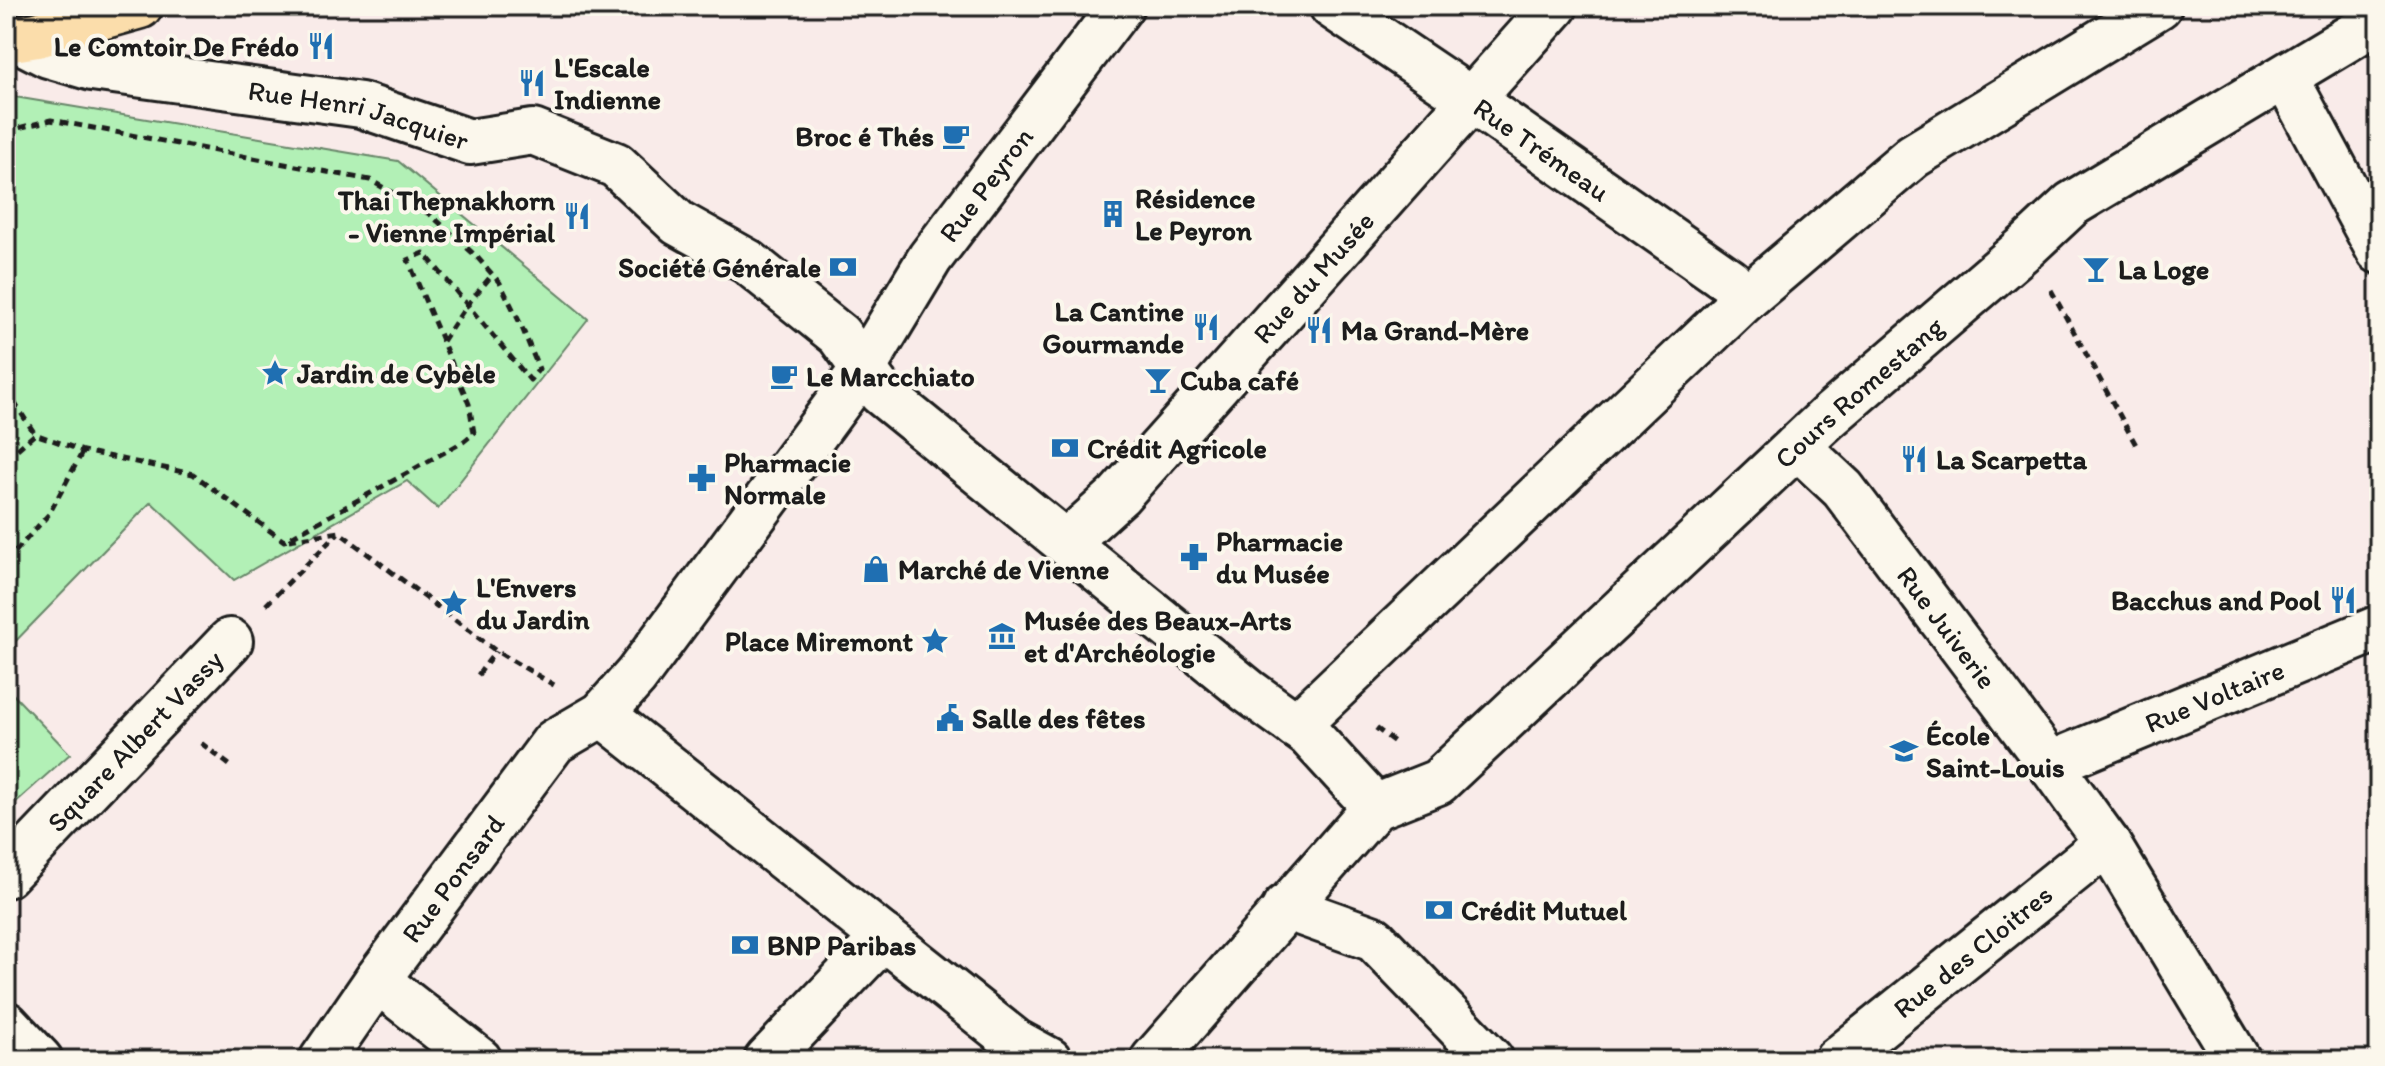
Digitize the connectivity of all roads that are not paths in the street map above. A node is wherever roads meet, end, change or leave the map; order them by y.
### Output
1 (140, 6) edge
2 (1121, 6) edge
3 (1332, 6) edge
4 (1555, 6) edge
5 (2159, 6) edge
6 (2379, 20) edge
7 (11, 39) edge
8 (2286, 78) junction
9 (1470, 99) junction
10 (2379, 251) edge
11 (1745, 299) junction
12 (863, 369) junction
13 (1797, 446) junction
14 (1067, 542) junction
15 (2379, 628) edge
16 (230, 641) road end
17 (602, 714) junction
18 (1296, 726) junction
19 (2050, 764) junction
20 (1375, 807) junction
21 (2107, 843) junction
22 (6, 875) edge
23 (1285, 907) junction
24 (884, 937) junction
25 (377, 980) junction
26 (6, 1024) edge
27 (40, 1060) edge
28 (322, 1060) edge
29 (479, 1060) edge
30 (767, 1060) edge
31 (1049, 1060) edge
32 (1153, 1060) edge
33 (1491, 1060) edge
34 (1837, 1060) edge
35 (2238, 1060) edge

1 - 7 main road
2 - 12 street, Rue Peyron
3 - 9 street, Rue Trémeau
4 - 9 street, Rue du Musée
5 - 11 street
6 - 8 street, Cours Romestang
7 - 12 street, Rue Henri Jacquier
8 - 10 street
8 - 13 street, Cours Romestang
9 - 11 street, Rue Trémeau
9 - 14 street, Rue du Musée
11 - 18 street
12 - 14 street
12 - 17 street
13 - 19 street, Rue Juiverie
13 - 20 street, Cours Romestang
14 - 18 street
15 - 19 street, Rue Voltaire
16 - 22 street, Square Albert Vassy
17 - 24 street
17 - 25 street, Rue Ponsard
18 - 20 street
19 - 21 street, Rue Juiverie
20 - 23 street
21 - 34 street, Rue des Cloitres
21 - 35 street, Rue Juiverie
23 - 32 street
23 - 33 street
24 - 30 street
24 - 31 street
25 - 28 street, Rue Ponsard
25 - 29 street
26 - 27 street

